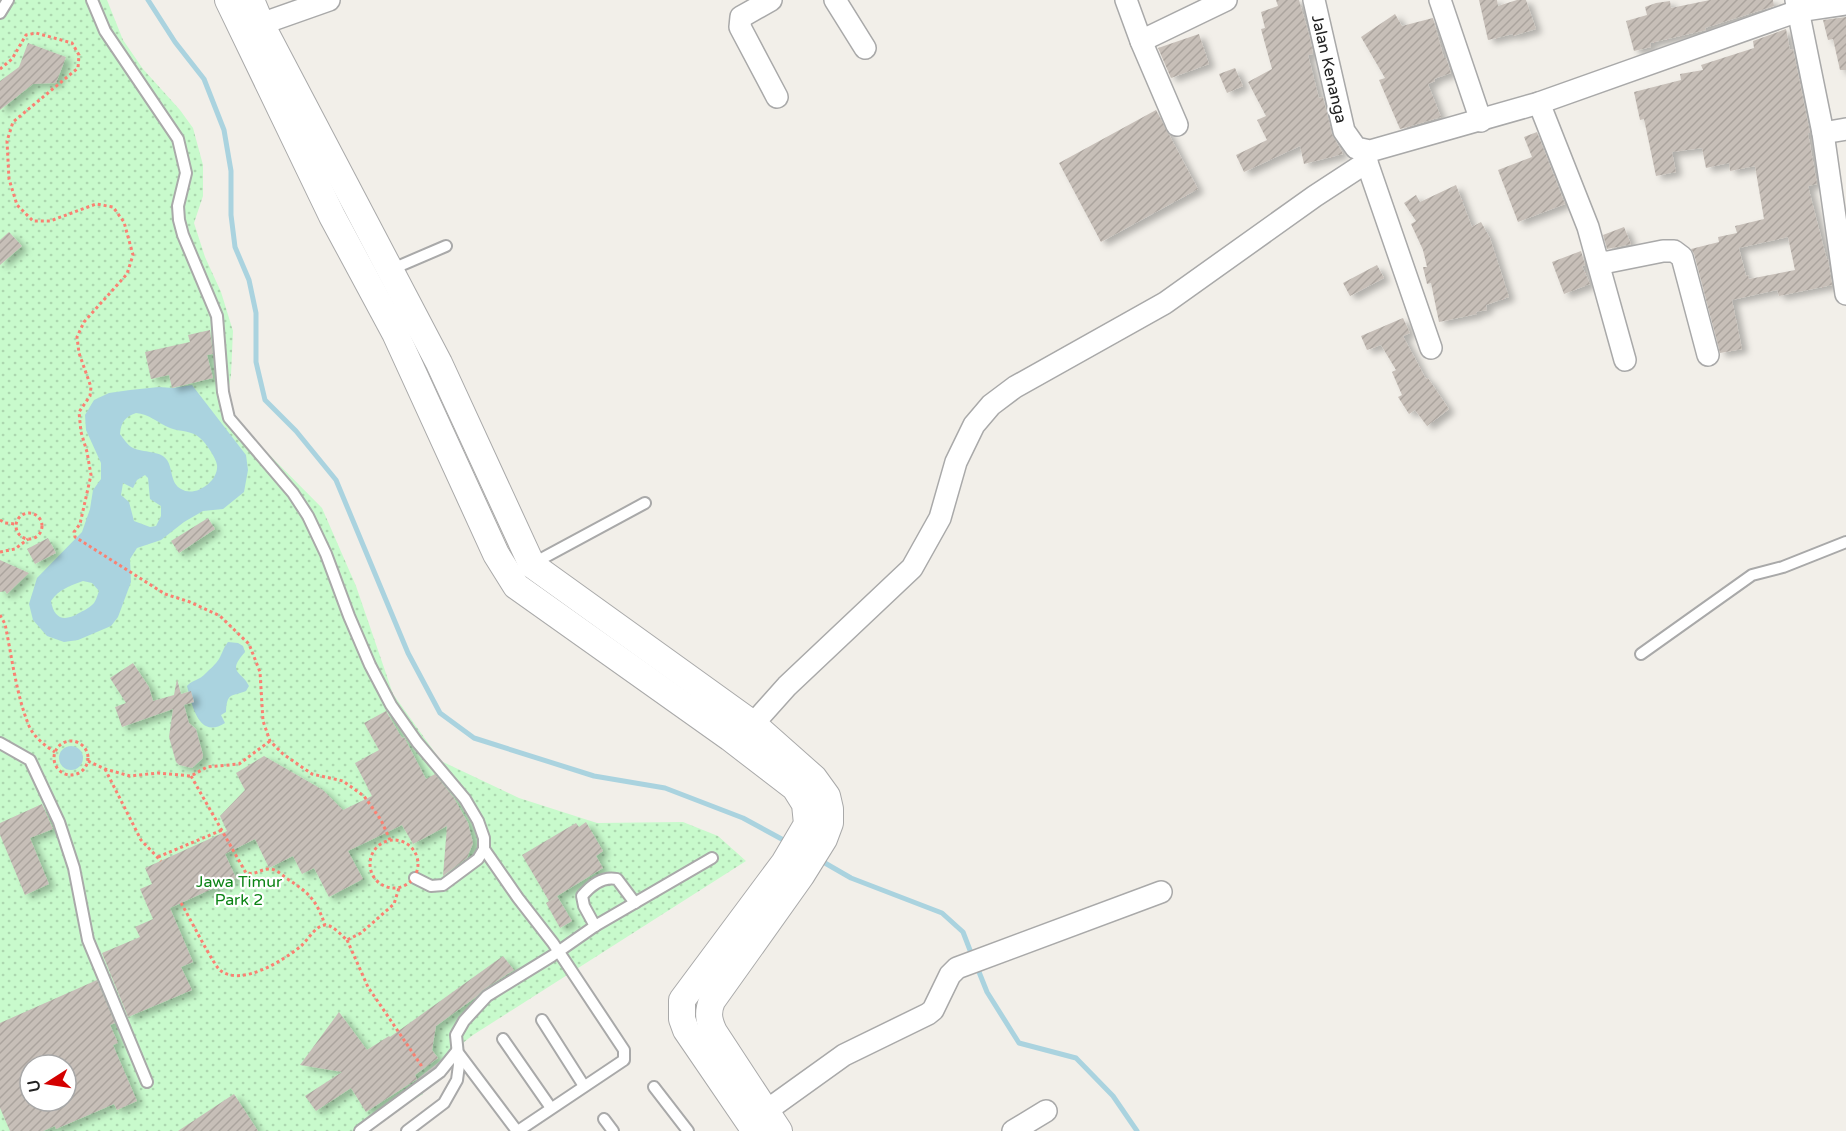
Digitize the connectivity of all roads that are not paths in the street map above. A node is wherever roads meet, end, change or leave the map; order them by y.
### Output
1 (8, 0) edge
2 (92, 0) edge
3 (228, 0) edge
4 (251, 0) edge
5 (329, 0) edge
6 (771, 0) edge
7 (835, 0) edge
8 (1126, 0) edge
9 (1226, 0) edge
10 (1314, 0) edge
11 (1440, 0) edge
12 (1846, 4) edge
13 (1797, 5) edge
14 (0, 13) edge
15 (261, 24) junction
16 (1141, 41) junction
17 (866, 48) dead end
18 (777, 96) dead end
19 (1539, 103) junction
20 (1481, 121) junction
21 (1177, 125) dead end
22 (1846, 129) edge
23 (1823, 133) junction
24 (1365, 157) junction
25 (325, 171) junction
26 (344, 212) junction
27 (446, 246) dead end
28 (1599, 262) junction
29 (389, 270) junction
30 (1846, 294) edge
31 (1431, 348) dead end
32 (1708, 355) dead end
33 (1625, 360) dead end
34 (645, 503) dead end
35 (1846, 542) edge
36 (524, 575) junction
37 (1641, 654) dead end
38 (753, 724) junction
39 (0, 743) edge
40 (815, 831) junction
41 (484, 849) junction
42 (712, 858) dead end
43 (415, 878) road end
44 (1161, 892) dead end
45 (635, 903) junction
46 (595, 926) junction
47 (558, 950) junction
48 (542, 1020) dead end
49 (502, 1039) dead end
50 (457, 1051) junction
51 (147, 1082) dead end
52 (584, 1086) junction
53 (654, 1087) dead end
54 (551, 1108) junction
55 (1046, 1111) dead end
56 (604, 1119) dead end
57 (767, 1124) edge
58 (360, 1131) edge
59 (407, 1131) edge
60 (517, 1131) edge
61 (613, 1131) edge
62 (688, 1131) edge
63 (1013, 1131) edge

1 - 14 lane
2 - 41 lane
3 - 25 street
4 - 15 street
5 - 15 street
6 - 18 street
7 - 17 street
8 - 16 street
9 - 16 street
10 - 24 street, Jalan Kenanga
11 - 20 street
12 - 13 street
13 - 19 street
13 - 23 street
15 - 25 street
16 - 21 street
19 - 20 street
19 - 28 street
20 - 24 street
22 - 23 street
23 - 30 street
24 - 31 street
24 - 38 street
25 - 26 street
26 - 29 street
26 - 36 street
27 - 29 lane
28 - 32 street
28 - 33 street
29 - 36 street
34 - 36 lane
35 - 37 lane
36 - 38 street
36 - 40 street
38 - 40 street
39 - 51 lane
40 - 57 street
41 - 43 lane
41 - 47 lane
42 - 45 lane
44 - 57 street
45 - 46 lane
45 - 46 lane
46 - 47 lane
47 - 50 lane
47 - 52 lane
48 - 52 lane
49 - 54 lane
50 - 58 lane
50 - 59 lane
50 - 60 lane
52 - 54 lane
53 - 62 lane
54 - 60 lane
55 - 63 street
56 - 61 lane

